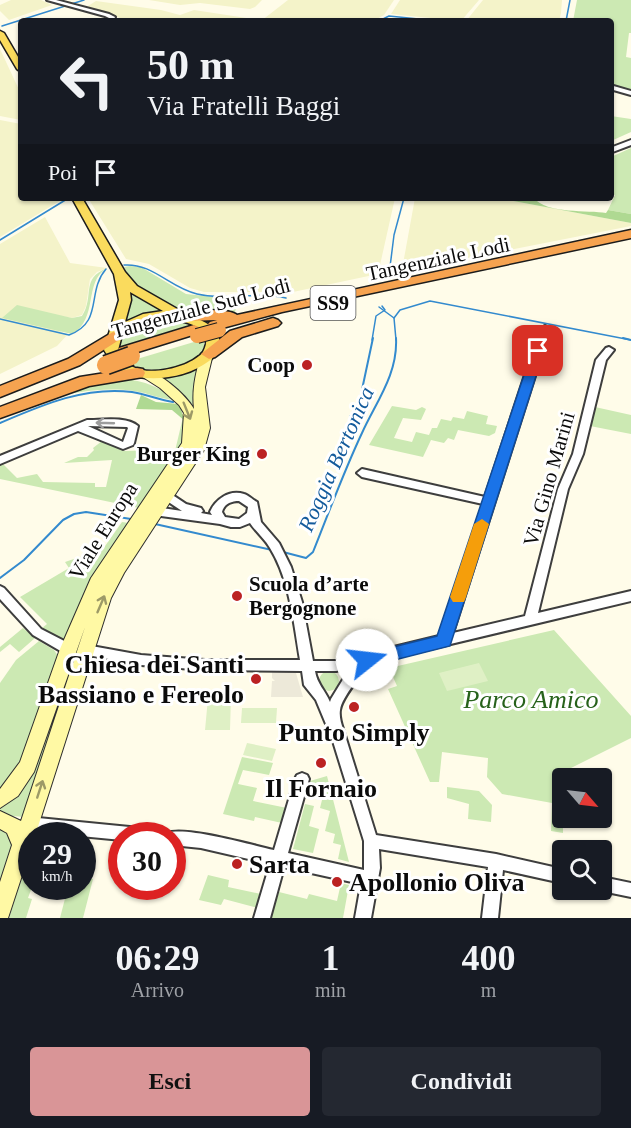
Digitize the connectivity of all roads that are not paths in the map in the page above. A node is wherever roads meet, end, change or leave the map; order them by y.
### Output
1 (50, 0) edge
2 (71, 0) edge
3 (62, 5) junction
4 (112, 18) edge
5 (0, 33) edge
6 (18, 64) edge
7 (614, 88) edge
8 (631, 93) edge
9 (631, 140) edge
10 (614, 146) edge
11 (614, 149) edge
12 (79, 201) edge
13 (631, 234) edge
14 (631, 241) edge
15 (120, 274) junction
16 (432, 276) junction
17 (449, 279) junction
18 (183, 316) junction
19 (217, 327) junction
20 (545, 329) dead end
21 (114, 335) junction
22 (609, 350) dead end
23 (207, 356) junction
24 (104, 362) junction
25 (140, 374) junction
26 (0, 392) edge
27 (0, 398) edge
28 (0, 405) edge
29 (0, 413) edge
30 (80, 427) dead end
31 (0, 460) edge
32 (362, 473) dead end
33 (168, 496) junction
34 (489, 502) junction
35 (217, 507) junction
36 (253, 514) junction
37 (145, 520) junction
38 (221, 520) junction
39 (239, 523) junction
40 (266, 535) junction
41 (0, 591) edge
42 (631, 596) edge
43 (530, 621) junction
44 (444, 641) junction
45 (304, 645) junction
46 (68, 650) junction
47 (86, 650) junction
48 (371, 658) junction
49 (307, 665) junction
50 (327, 666) junction
51 (310, 680) junction
52 (344, 687) junction
53 (318, 693) junction
54 (338, 734) junction
55 (302, 779) dead end
56 (0, 800) edge
57 (3, 820) edge
58 (18, 822) edge
59 (29, 822) edge
60 (18, 834) edge
61 (186, 839) edge
62 (371, 842) junction
63 (279, 858) junction
64 (496, 861) junction
65 (18, 862) edge
66 (552, 874) edge
67 (370, 879) junction
68 (5, 883) edge
69 (612, 886) edge
70 (631, 890) edge
71 (0, 912) edge
72 (262, 918) edge
73 (363, 918) edge
74 (490, 918) edge

1 - 3 street
2 - 3 street
3 - 4 street
5 - 6 main road
7 - 8 street
9 - 10 street
9 - 11 street
12 - 15 main road
13 - 16 highway, Tangenziale Sud Lodi / SS9
14 - 17 highway, Tangenziale Lodi / SS9
15 - 18 main road
15 - 21 main road
16 - 18 highway
16 - 19 highway, Tangenziale Sud Lodi / SS9
17 - 19 highway, Tangenziale Lodi / SS9
17 - 23 highway
18 - 21 main road
18 - 23 main road
19 - 24 highway, Tangenziale Sud Lodi / SS9, bridge
20 - 34 street
21 - 25 main road
21 - 26 highway
22 - 43 street, Via Gino Marini
23 - 25 main road
23 - 33 street, Viale Europa
24 - 27 highway, Tangenziale Sud Lodi / SS9
24 - 28 highway, Tangenziale Sud Lodi / SS9
25 - 29 highway
25 -> 37 street, Viale Europa
30 - 31 street
32 - 34 street
33 - 35 street
33 - 37 street, Viale Europa
34 - 44 street
35 - 36 street
35 - 38 street
36 - 39 street
36 - 40 street
37 - 38 street, Viale Europa
37 - 46 street, Viale Europa
47 -> 37 street, Viale Europa
38 - 39 street
39 - 40 street
40 - 45 street
41 - 46 street
42 - 43 street
43 - 44 street
44 - 48 street
45 - 49 street
45 - 50 street
46 - 56 street, Viale Europa
47 - 49 street
59 -> 47 street, Viale Europa
48 - 50 street
48 - 52 street
49 - 50 street
49 - 51 street
50 - 51 street
50 - 52 street
51 - 53 street
52 - 53 street
52 - 54 street
53 - 54 street
54 - 62 street
55 - 63 street
57 - 58 street
57 - 60 street
61 - 63 street
62 - 64 street
62 - 67 street
63 - 67 street
63 - 72 street
64 - 66 street
64 - 74 street
65 - 68 street, Viale Europa
67 - 73 street
68 - 71 street, Viale Europa
69 - 70 street

